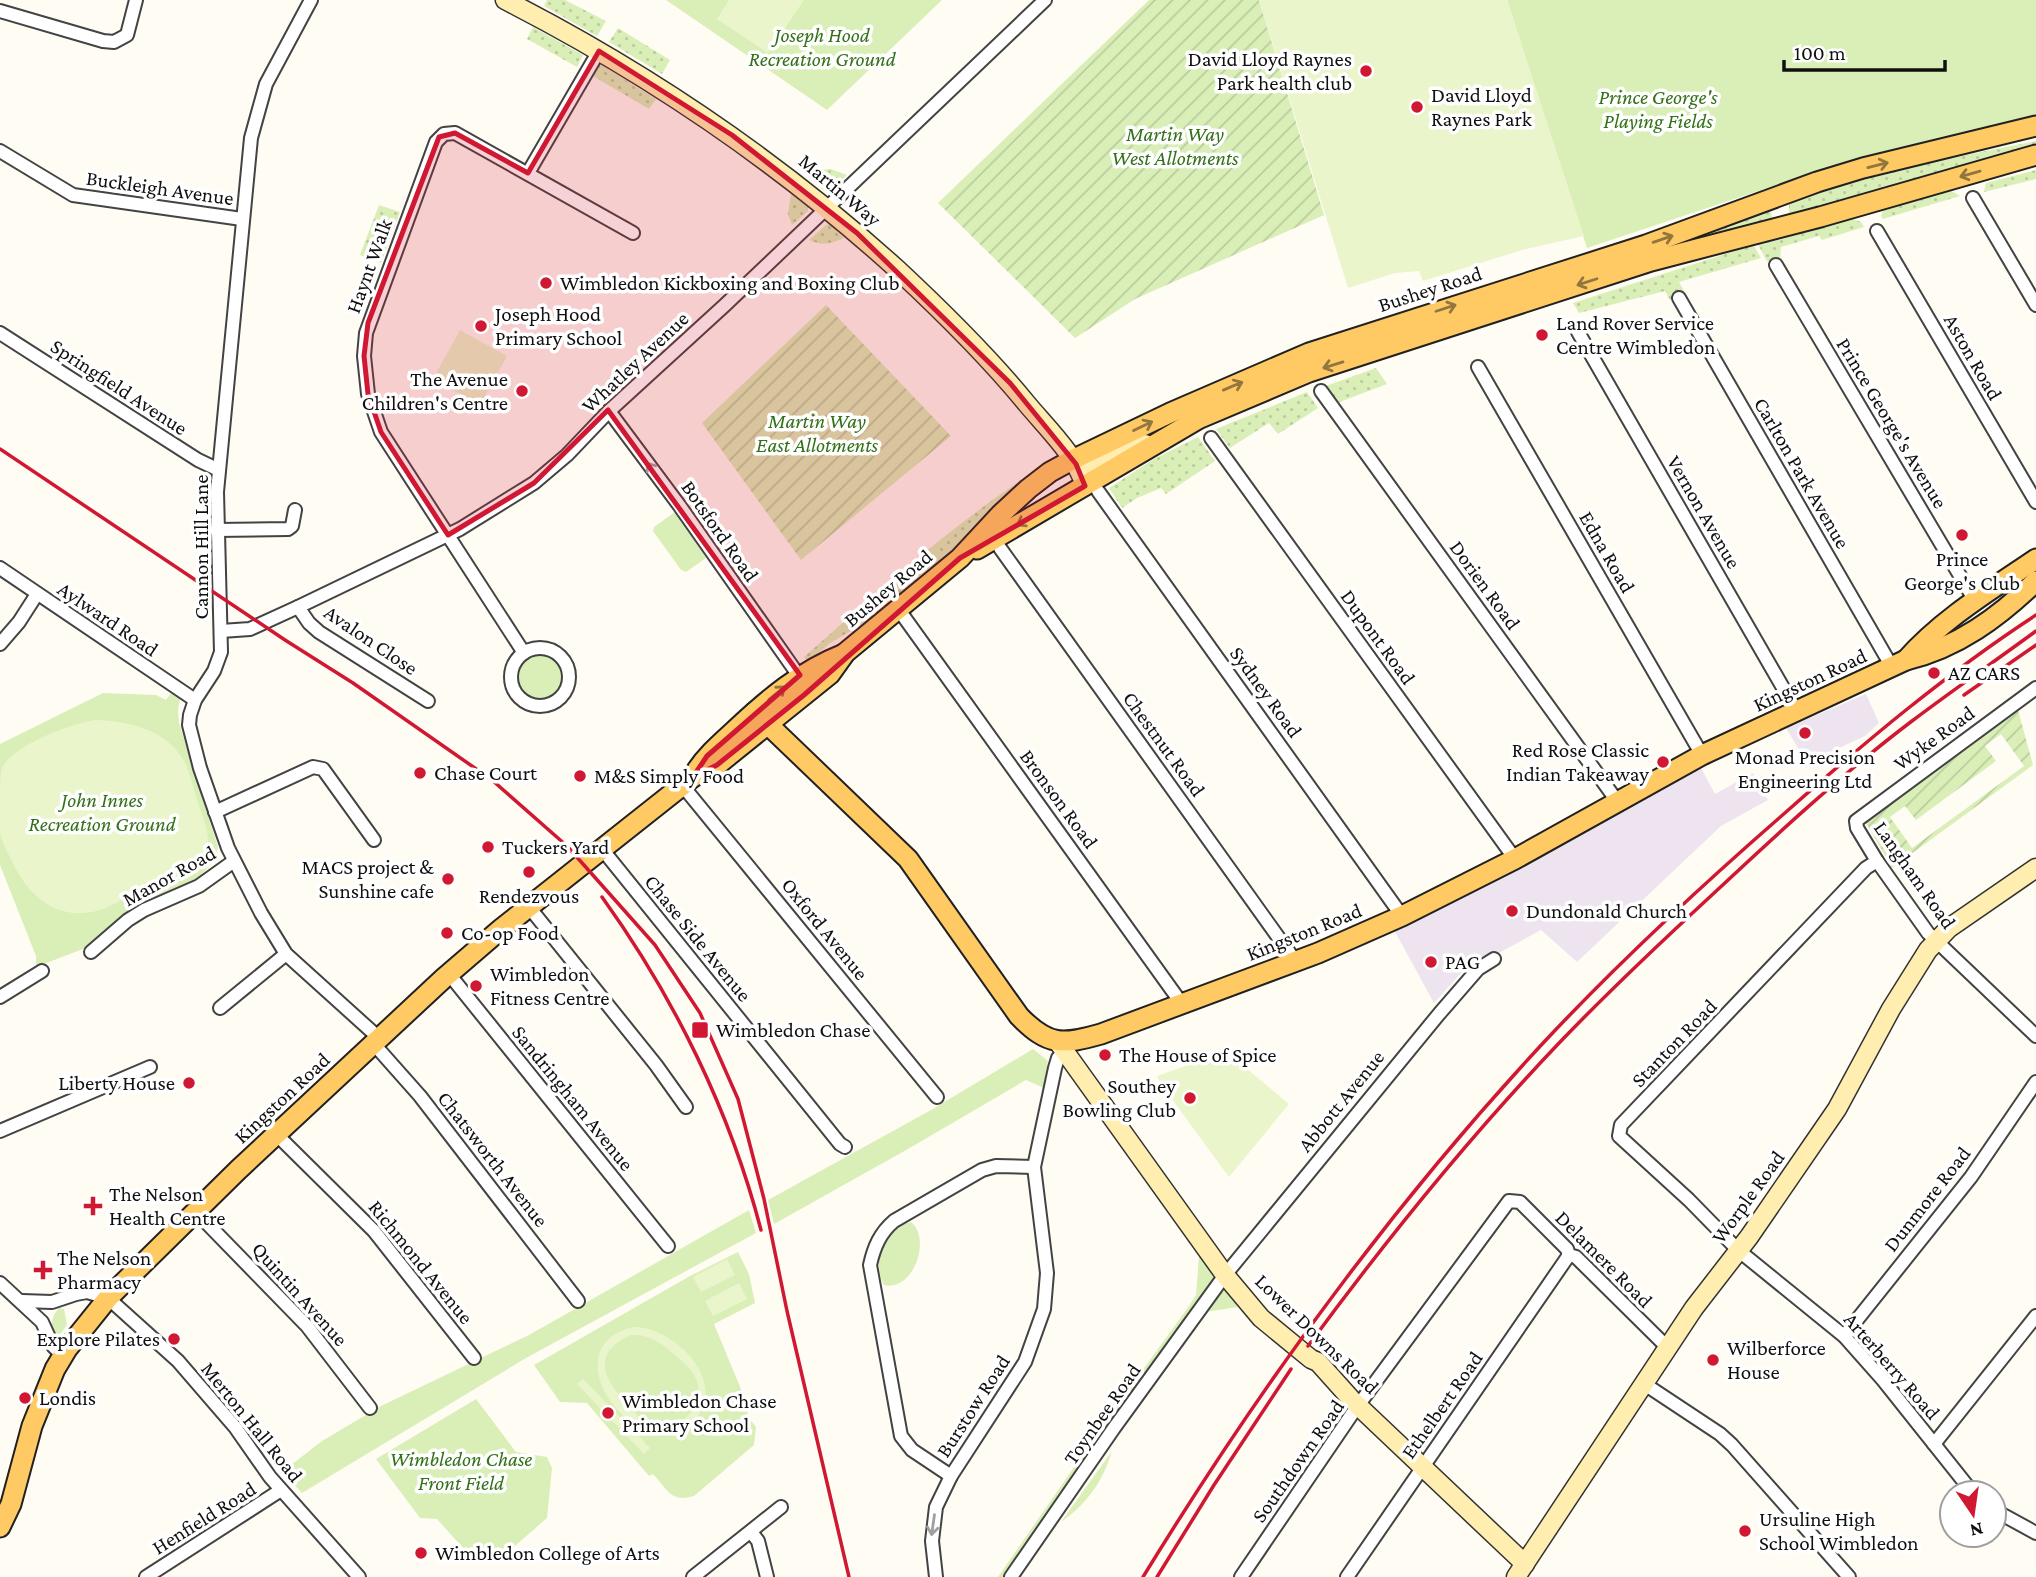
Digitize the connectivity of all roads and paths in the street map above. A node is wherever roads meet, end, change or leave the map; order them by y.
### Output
1 (136, 0) edge
2 (311, 0) edge
3 (505, 0) edge
4 (1045, 0) edge
5 (0, 11) edge
6 (599, 51) junction
7 (2036, 126) edge
8 (2036, 135) edge
9 (1955, 146) junction
10 (0, 151) edge
11 (2036, 155) edge
12 (528, 173) junction
13 (1776, 197) junction
14 (1973, 198) dead end
15 (827, 208) junction
16 (242, 219) junction
17 (1787, 225) junction
18 (1877, 231) dead end
19 (633, 233) dead end
20 (1776, 265) dead end
21 (1679, 298) dead end
22 (2036, 305) edge
23 (0, 332) edge
24 (1578, 332) dead end
25 (1478, 367) dead end
26 (1321, 391) dead end
27 (609, 411) junction
28 (1211, 438) dead end
29 (1158, 441) junction
30 (1074, 462) junction
31 (219, 470) junction
32 (1091, 489) junction
33 (2036, 502) edge
34 (295, 510) dead end
35 (216, 530) junction
36 (448, 535) junction
37 (1000, 548) dead end
38 (960, 558) junction
39 (2036, 558) edge
40 (0, 568) edge
41 (2036, 581) edge
42 (37, 594) junction
43 (1978, 599) junction
44 (298, 607) junction
45 (2001, 612) junction
46 (1956, 616) junction
47 (904, 617) dead end
48 (221, 631) junction
49 (1966, 635) junction
50 (0, 644) edge
51 (524, 653) junction
52 (845, 653) junction
53 (1899, 664) junction
54 (799, 676) junction
55 (2036, 688) edge
56 (804, 695) junction
57 (195, 700) junction
58 (428, 701) dead end
59 (1797, 712) junction
60 (761, 717) junction
61 (799, 754) junction
62 (1702, 755) junction
63 (688, 781) junction
64 (1617, 801) junction
65 (215, 812) junction
66 (1856, 821) joint
67 (374, 840) dead end
68 (602, 849) junction
69 (1515, 859) junction
70 (234, 861) junction
71 (1877, 862) junction
72 (2036, 868) edge
73 (528, 907) junction
74 (1402, 916) junction
75 (1936, 940) junction
76 (91, 952) dead end
77 (286, 954) junction
78 (1494, 959) dead end
79 (1296, 962) junction
80 (42, 971) dead end
81 (449, 974) junction
82 (0, 997) edge
83 (1182, 1004) junction
84 (219, 1008) dead end
85 (2036, 1036) edge
86 (376, 1041) junction
87 (1061, 1047) junction
88 (150, 1067) dead end
89 (2036, 1082) edge
90 (937, 1097) dead end
91 (686, 1107) dead end
92 (0, 1131) edge
93 (276, 1134) junction
94 (845, 1147) dead end
95 (1034, 1167) junction
96 (1513, 1200) joint
97 (195, 1211) junction
98 (668, 1246) dead end
99 (1738, 1250) junction
100 (1569, 1255) junction
101 (1225, 1275) junction
102 (0, 1283) edge
103 (108, 1298) junction
104 (22, 1301) junction
105 (578, 1301) dead end
106 (52, 1302) junction
107 (42, 1322) junction
108 (2034, 1322) edge
109 (1844, 1336) junction
110 (1667, 1347) junction
111 (62, 1355) junction
112 (474, 1358) dead end
113 (1643, 1383) junction
114 (1358, 1406) junction
115 (370, 1408) dead end
116 (1934, 1444) junction
117 (1423, 1466) junction
118 (951, 1476) junction
119 (1962, 1479) edge
120 (281, 1490) junction
121 (781, 1507) dead end
122 (2008, 1518) edge
123 (0, 1527) edge
124 (751, 1532) junction
125 (2036, 1533) edge
126 (1494, 1536) junction
127 (1539, 1542) junction
128 (1520, 1571) edge
129 (147, 1577) edge
130 (359, 1577) edge
131 (694, 1577) edge
132 (767, 1577) edge
133 (936, 1577) edge
134 (1011, 1577) edge
135 (1241, 1577) edge
136 (1347, 1577) edge
137 (1849, 1577) edge

1 - 5 street
2 - 16 street, Cannon Hill Lane
3 - 6 main road, Martin Way
4 - 15 street, Whatley Avenue
6 - 12 street
6 - 15 main road, Martin Way
7 - 9 main road, Bushey Road
8 - 9 main road, Bushey Road
13 -> 9 main road, Bushey Road
10 - 16 street, Buckleigh Avenue
11 -> 17 main road, Bushey Road
12 - 19 street, Haynt Walk
12 - 36 street, Haynt Walk
13 - 17 main road
30 -> 13 main road, Bushey Road
14 - 22 street
15 - 27 street, Whatley Avenue
15 - 30 main road, Martin Way
16 - 31 street, Cannon Hill Lane
17 -> 29 main road, Bushey Road
18 - 33 street, Aston Road
20 - 43 street, Prince George's Avenue
21 - 53 street, Carlton Park Avenue
23 - 31 street, Springfield Avenue
24 - 59 street, Vernon Avenue
25 - 62 street, Edna Road
26 - 64 street, Dorien Road
27 - 36 street, Whatley Avenue
54 -> 27 street, Botsford Road
28 - 69 street, Dupont Road
29 - 30 main road, Bushey Road
29 - 32 main road, Bushey Road
30 - 32 main road, Martin Way
30 - 38 main road, Bushey Road
31 - 35 street, Cannon Hill Lane
32 -> 38 main road, Bushey Road
32 - 74 street, Sydney Road
34 - 35 street
35 - 48 street, Cannon Hill Lane
36 - 44 street, Whatley Avenue
36 - 51 street
37 - 79 street, Chestnut Road
38 - 52 main road, Bushey Road
39 - 43 main road, Kingston Road
40 - 42 street, Aylward Road
41 - 45 main road, Kingston Road
42 - 50 street
42 - 57 street, Aylward Road
43 - 45 main road
43 - 46 main road, Kingston Road
44 - 48 street, Whatley Avenue
44 - 58 street, Avalon Close
45 - 49 main road, Kingston Road
46 - 49 main road
46 - 53 main road, Kingston Road
47 - 83 street, Bronson Road
48 - 57 street, Cannon Hill Lane
49 - 53 main road, Kingston Road
51 - 51 street
52 - 54 main road, Bushey Road
52 - 56 main road, Bushey Road
53 - 59 main road, Kingston Road
60 -> 54 main road, Bushey Road
55 - 66 street, Wyke Road
56 - 60 main road, Bushey Road
56 - 61 main road
57 - 65 street, Cannon Hill Lane
59 - 62 main road, Kingston Road
60 - 61 main road
60 - 63 main road, Kingston Road
61 - 87 main road
62 - 64 main road, Kingston Road
63 - 68 main road, Kingston Road
63 - 90 street, Oxford Avenue
64 - 69 main road, Kingston Road
65 - 67 street
65 - 70 street, Cannon Hill Lane
66 - 71 street, Langham Road
68 - 73 main road, Kingston Road
68 - 94 street, Chase Side Avenue
69 - 74 main road, Kingston Road
70 - 76 street, Manor Road
70 - 77 street, Cannon Hill Lane
71 - 75 street, Langham Road
71 - 99 street, Stanton Road
72 - 75 main road, Worple Road
73 - 81 main road, Kingston Road
73 - 91 street
74 - 79 main road, Kingston Road
75 - 85 street, Langham Road
75 - 99 main road, Worple Road
77 - 84 street
77 - 86 street, Cannon Hill Lane
78 - 101 street, Abbott Avenue
79 - 83 main road, Kingston Road
80 - 82 street
81 - 86 main road, Kingston Road
81 - 98 street, Sandringham Avenue
83 - 87 main road, Kingston Road
86 - 93 main road, Kingston Road
86 - 105 street, Chatsworth Avenue
87 - 95 street, Burstow Road
87 - 101 main road, Lower Downs Road
88 - 92 street
89 - 109 street, Dunmore Road
93 - 97 main road, Kingston Road
93 - 112 street, Richmond Avenue
95 - 118 street, Burstow Road
95 - 118 street
96 - 100 street, Delamere Road
96 - 114 street, Southdown Road
97 - 103 main road, Kingston Road
97 - 115 street, Quintin Avenue
99 - 109 street, Arterberry Road
99 - 110 main road, Worple Road
100 - 110 street, Delamere Road
100 - 117 street, Ethelbert Road
101 - 114 main road, Lower Downs Road
101 - 134 street, Toynbee Road
102 - 104 street
103 - 106 street
103 - 111 main road, Kingston Road
103 - 120 street, Merton Hall Road
104 - 106 street
104 - 107 street
106 - 107 street
107 - 111 street
108 - 116 street
109 - 116 street, Arterberry Road
110 - 113 main road, Worple Road
111 - 123 main road, Kingston Road
113 - 127 main road, Worple Road
113 - 137 street
114 - 117 main road, Lower Downs Road
114 - 135 street, Southdown Road
116 - 119 street, Arterberry Road
117 - 126 main road, Lower Downs Road
117 - 136 street, Ethelbert Road
118 -> 133 street, Burstow Road
120 - 129 street, Henfield Road
120 - 130 street, Merton Hall Road
121 - 124 street
122 - 125 street
124 - 131 street
124 - 132 street
126 - 127 main road, Lower Downs Road
126 - 128 main road, Lower Downs Road
127 - 128 main road, Worple Road

